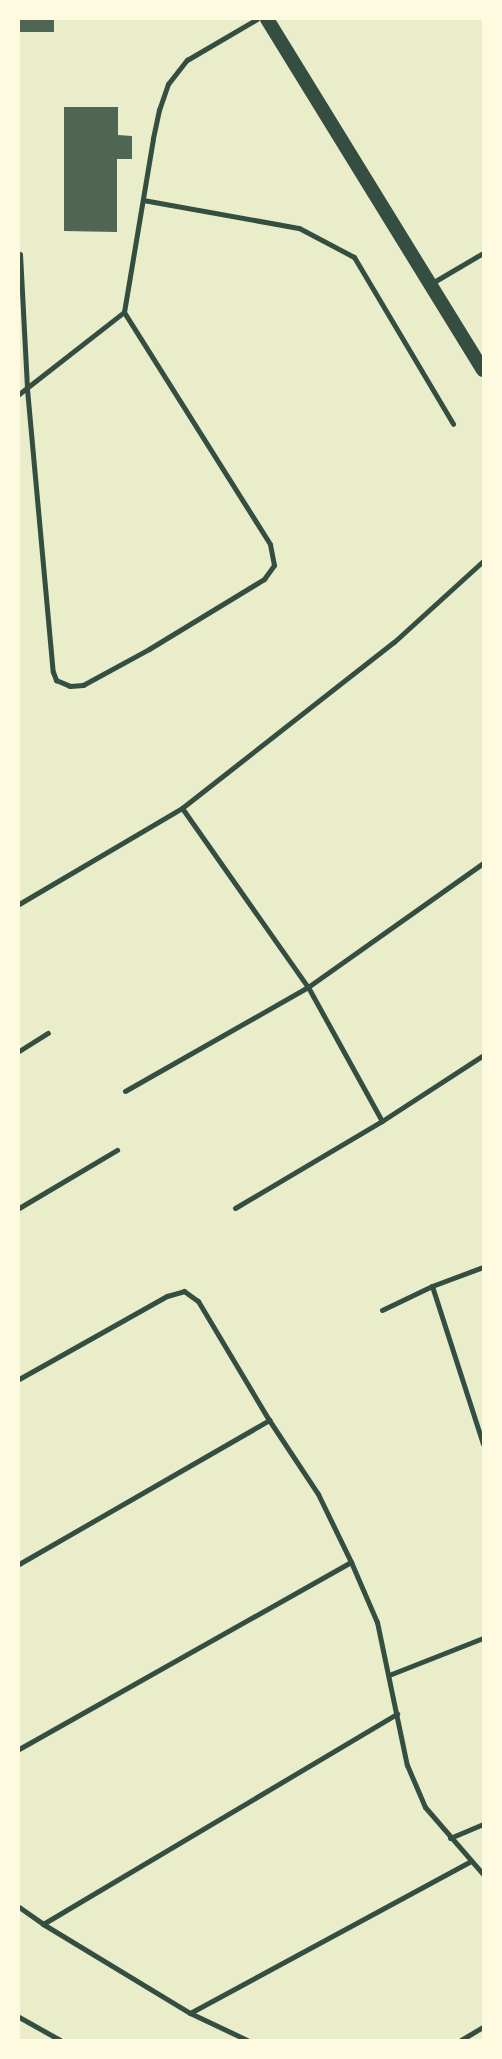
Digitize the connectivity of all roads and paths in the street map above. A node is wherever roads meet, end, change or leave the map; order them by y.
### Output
1 (257, 19) edge
2 (267, 19) edge
3 (143, 200) junction
4 (483, 253) edge
5 (20, 254) edge
6 (430, 284) junction
7 (124, 312) junction
8 (483, 370) edge
9 (27, 389) junction
10 (19, 394) edge
11 (453, 424) dead end
12 (483, 561) edge
13 (182, 808) junction
14 (483, 863) edge
15 (19, 904) edge
16 (308, 987) junction
17 (48, 1033) dead end
18 (19, 1051) edge
19 (482, 1056) edge
20 (125, 1091) dead end
21 (382, 1121) junction
22 (117, 1150) dead end
23 (19, 1208) edge
24 (235, 1208) dead end
25 (483, 1267) edge
26 (432, 1286) junction
27 (382, 1310) dead end
28 (19, 1379) edge
29 (269, 1420) junction
30 (483, 1440) edge
31 (351, 1562) junction
32 (19, 1564) edge
33 (483, 1638) edge
34 (389, 1676) junction
35 (397, 1714) junction
36 (19, 1749) edge
37 (483, 1824) edge
38 (450, 1838) junction
39 (471, 1861) junction
40 (483, 1874) edge
41 (19, 1907) edge
42 (43, 1924) junction
43 (190, 2013) junction
44 (19, 2017) edge
45 (483, 2027) edge
46 (60, 2040) edge
47 (247, 2040) edge
48 (461, 2040) edge

1 - 3 street
2 - 6 highway
3 - 7 street
3 - 11 street
4 - 6 street
5 - 9 street
6 - 8 highway
7 - 9 street
7 - 9 street
9 - 10 street
12 - 13 street
13 - 15 street
13 - 16 street
14 - 16 street
16 - 20 street
16 - 21 street
17 - 18 street
19 - 21 street
21 - 24 street
22 - 23 street
25 - 26 street
26 - 27 street
26 - 30 street
28 - 29 street
29 - 31 street
29 - 32 street
31 - 34 street
31 - 36 street
33 - 34 street
34 - 35 street
35 - 38 street
35 - 42 street
37 - 38 street
38 - 39 street
39 - 40 street
39 - 43 street
41 - 42 street
42 - 43 street
43 - 47 street
44 - 46 street
45 - 48 street

